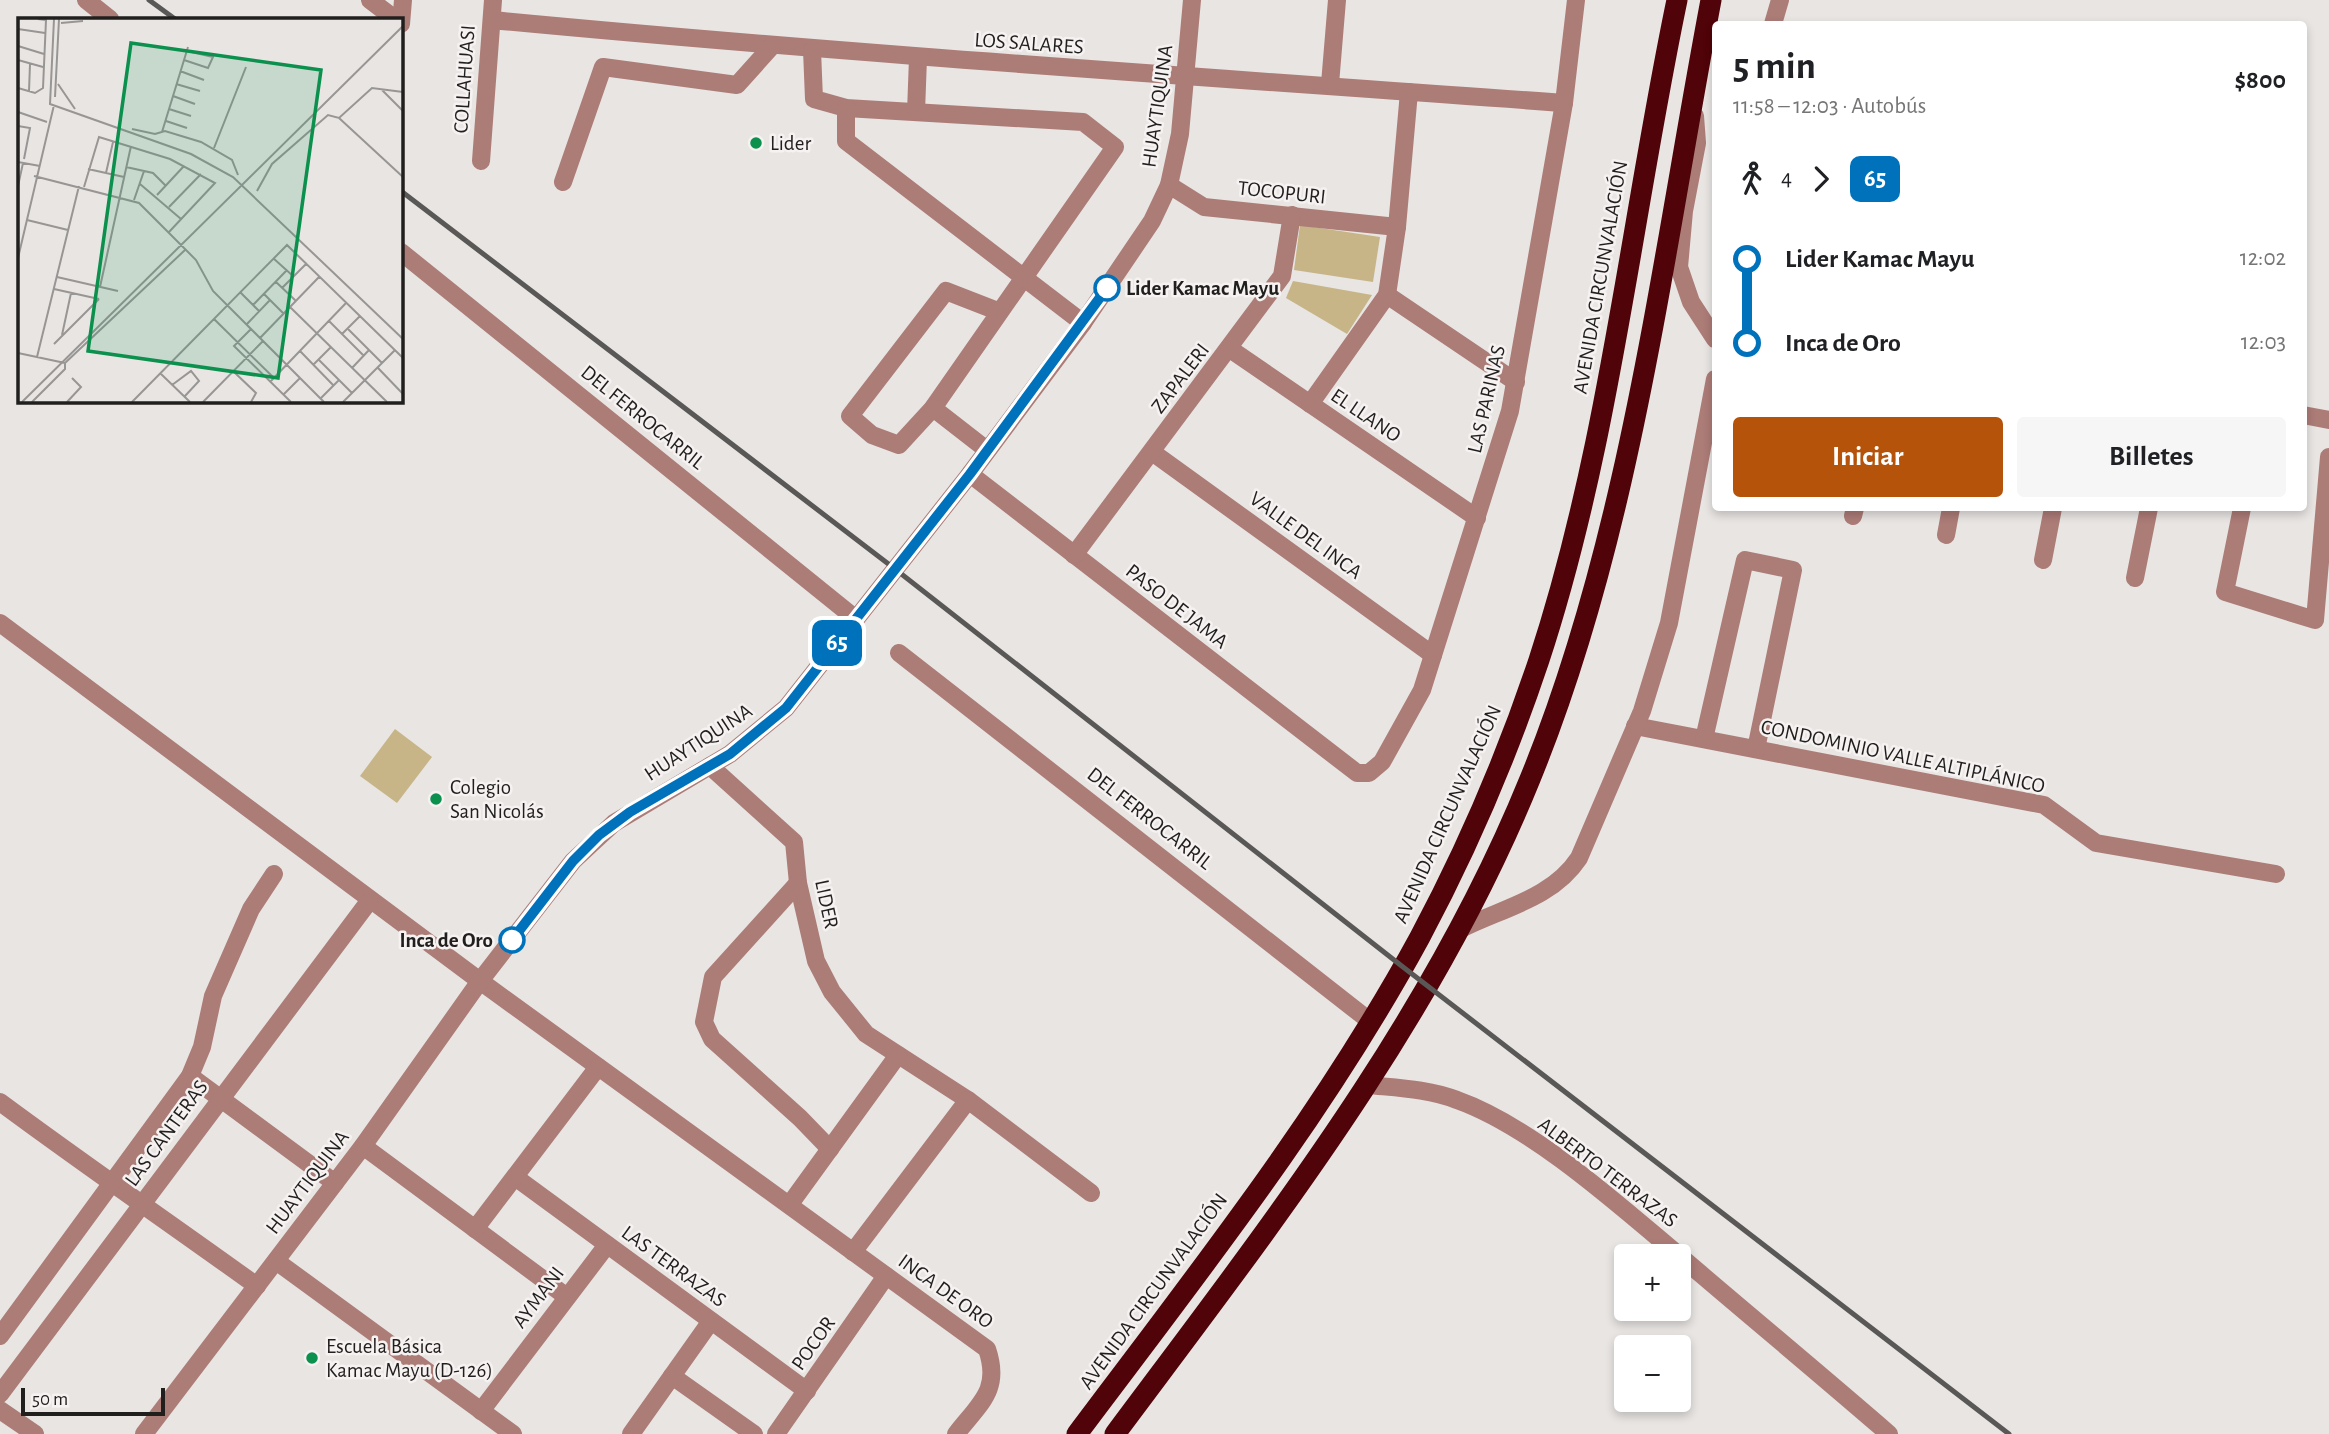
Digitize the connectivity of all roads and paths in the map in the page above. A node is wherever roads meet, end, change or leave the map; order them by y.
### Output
1 (86, 0) edge
2 (370, 0) edge
3 (403, 0) edge
4 (494, 0) edge
5 (1192, 0) edge
6 (1337, 0) edge
7 (1576, 0) edge
8 (1677, 0) edge
9 (1711, 0) edge
10 (1780, 0) edge
11 (109, 18) edge
12 (394, 18) edge
13 (401, 18) edge
14 (492, 20) junction
15 (1774, 21) edge
16 (772, 46) junction
17 (812, 50) junction
18 (918, 58) junction
19 (1185, 76) junction
20 (1330, 84) junction
21 (1409, 92) junction
22 (1693, 95) junction
23 (1564, 103) junction
24 (846, 108) junction
25 (916, 112) junction
26 (481, 161) dead end
27 (563, 181) dead end
28 (1168, 185) junction
29 (1292, 215) junction
30 (1397, 227) junction
31 (402, 253) edge
32 (1024, 278) junction
33 (1387, 295) junction
34 (1000, 312) junction
35 (1711, 322) edge
36 (1083, 323) junction
37 (1230, 349) junction
38 (1516, 382) junction
39 (1712, 395) edge
40 (1310, 404) junction
41 (933, 408) junction
42 (2307, 416) edge
43 (2329, 420) edge
44 (987, 450) junction
45 (1152, 452) junction
46 (2329, 457) edge
47 (970, 474) junction
48 (1950, 511) edge
49 (2052, 511) edge
50 (2148, 511) edge
51 (2241, 511) edge
52 (1477, 518) junction
53 (1946, 535) dead end
54 (1074, 555) junction
55 (2043, 560) dead end
56 (2135, 578) dead end
57 (856, 619) junction
58 (0, 623) edge
59 (899, 653) dead end
60 (1433, 655) junction
61 (1635, 726) junction
62 (1704, 739) junction
63 (1756, 749) junction
64 (710, 766) junction
65 (1357, 773) joint
66 (274, 874) dead end
67 (2276, 874) dead end
68 (798, 883) junction
69 (370, 900) junction
70 (1461, 929) junction
71 (480, 981) junction
72 (1371, 1022) junction
73 (898, 1055) junction
74 (598, 1067) junction
75 (190, 1076) junction
76 (1368, 1085) junction
77 (220, 1098) junction
78 (968, 1100) junction
79 (0, 1102) edge
80 (363, 1146) junction
81 (830, 1149) junction
82 (515, 1177) junction
83 (335, 1183) junction
84 (111, 1185) junction
85 (1091, 1193) dead end
86 (142, 1204) junction
87 (790, 1204) junction
88 (475, 1229) junction
89 (607, 1245) junction
90 (853, 1252) junction
91 (276, 1261) junction
92 (886, 1276) junction
93 (257, 1286) junction
94 (567, 1297) junction
95 (711, 1321) junction
96 (0, 1336) edge
97 (673, 1376) junction
98 (807, 1391) junction
99 (0, 1394) edge
100 (0, 1410) edge
101 (481, 1411) junction
102 (35, 1434) edge
103 (144, 1434) edge
104 (513, 1434) edge
105 (631, 1434) edge
106 (754, 1434) edge
107 (776, 1434) edge
108 (956, 1434) edge
109 (1077, 1434) edge
110 (1115, 1434) edge
111 (1889, 1434) edge

1 - 11 street
2 - 12 street
3 - 13 street
4 - 14 street, COLLAHUASI
5 - 19 street, HUAYTIQUINA
6 - 20 street
7 - 23 street, LAS PARINAS
8 - 72 highway, AVENIDA CIRCUNVALACIÓN
9 - 22 highway
10 - 15 street
14 - 16 street, LOS SALARES
14 - 26 street, COLLAHUASI
16 - 17 street, LOS SALARES
16 - 27 street
17 - 18 street, LOS SALARES
17 - 24 street
18 - 19 street, LOS SALARES
18 - 25 street
19 - 20 street, LOS SALARES
19 - 28 street, HUAYTIQUINA
20 - 21 street, LOS SALARES
21 - 23 street, LOS SALARES
21 - 30 street
22 - 35 street
22 - 70 highway
23 - 38 street, LAS PARINAS
24 - 25 street
24 - 32 street
25 - 32 street
28 - 29 street, TOCOPURI
28 - 36 street, HUAYTIQUINA
29 - 30 street, TOCOPURI
29 - 37 street, ZAPALERI
30 - 33 street
31 - 57 street, DEL FERROCARRIL
32 - 34 street
32 - 36 street
33 - 38 street
33 - 40 street
34 - 41 street
34 - 41 street
36 - 44 street, HUAYTIQUINA
37 - 40 street, EL LLANO
37 - 45 street, ZAPALERI
38 - 52 street, LAS PARINAS
39 - 61 street
40 - 52 street, EL LLANO
41 - 44 street
42 - 43 street
44 - 47 street, HUAYTIQUINA
45 - 54 street, ZAPALERI
45 - 60 street, VALLE DEL INCA
46 - 51 street
47 - 54 street, PASO DE JAMA
47 - 57 street, HUAYTIQUINA
48 - 53 street
49 - 55 street
50 - 56 street
52 - 60 street, LAS PARINAS
54 - 65 street, PASO DE JAMA
57 - 64 street, HUAYTIQUINA
58 - 69 street, INCA DE ORO
59 - 72 street, DEL FERROCARRIL
60 - 65 street, LAS PARINAS
61 - 62 street, CONDOMINIO VALLE ALTIPLÁNICO
61 - 70 street
62 - 63 street, CONDOMINIO VALLE ALTIPLÁNICO
62 - 63 street
63 - 67 street, CONDOMINIO VALLE ALTIPLÁNICO
64 - 68 street, LIDER
64 - 71 street, HUAYTIQUINA
66 - 75 street, LAS CANTERAS
68 - 73 street, LIDER
68 - 81 street
69 - 71 street, INCA DE ORO
69 - 77 street, LAS CANTERAS
70 - 76 highway
71 - 74 street, INCA DE ORO
71 - 80 street, HUAYTIQUINA
72 - 109 highway, AVENIDA CIRCUNVALACIÓN
73 - 78 street, LIDER
73 - 81 street
74 - 82 street
74 - 87 street, INCA DE ORO
75 - 77 street
75 - 84 street, LAS CANTERAS
76 - 110 highway
76 - 111 street, ALBERTO TERRAZAS
77 - 83 street
77 - 86 street, LAS CANTERAS
78 - 85 street, LIDER
78 - 90 street
79 - 84 street
80 - 83 street, HUAYTIQUINA
80 - 88 street
81 - 87 street
82 - 88 street
82 - 89 street, LAS TERRAZAS
83 - 91 street, HUAYTIQUINA
84 - 86 street
84 - 96 street, LAS CANTERAS
86 - 93 street
86 - 99 street, LAS CANTERAS
87 - 90 street, INCA DE ORO
88 - 94 street
89 - 94 street, AYMANI
89 - 95 street, LAS TERRAZAS
90 - 92 street, INCA DE ORO
91 - 93 street, HUAYTIQUINA
91 - 101 street
92 - 98 street, POCOR
92 - 108 street, INCA DE ORO
93 - 103 street, HUAYTIQUINA
94 - 101 street, AYMANI
95 - 97 street
95 - 98 street, LAS TERRAZAS
97 - 105 street
97 - 106 street
98 - 107 street, POCOR
100 - 102 street
101 - 104 street

